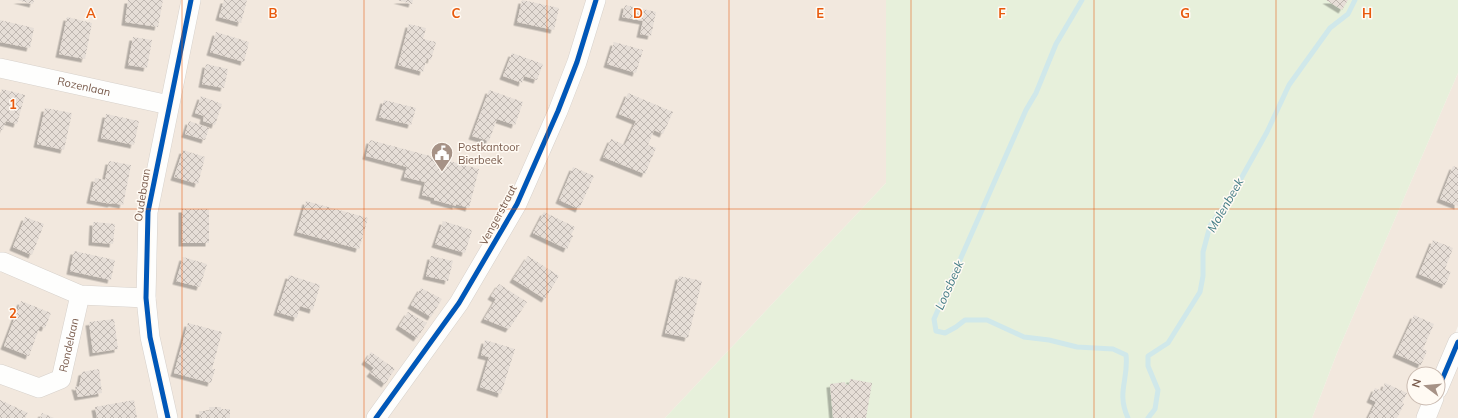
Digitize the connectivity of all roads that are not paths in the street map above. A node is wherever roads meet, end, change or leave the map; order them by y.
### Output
1 (191, 0) edge
2 (596, 0) edge
3 (0, 68) edge
4 (169, 105) junction
5 (0, 262) edge
6 (80, 295) junction
7 (146, 298) junction
8 (1458, 342) edge
9 (1446, 370) edge
10 (0, 374) edge
11 (1431, 406) edge
12 (168, 418) edge
13 (376, 418) edge
14 (1426, 418) edge

1 - 4 street, Oudebaan
2 - 13 street, Vengerstraat
3 - 4 street, Rozenlaan
4 - 7 street, Oudebaan
5 - 6 street
6 - 7 street
6 - 10 street, Rondelaan
7 - 12 street, Oudebaan
8 - 9 street
11 - 14 street

